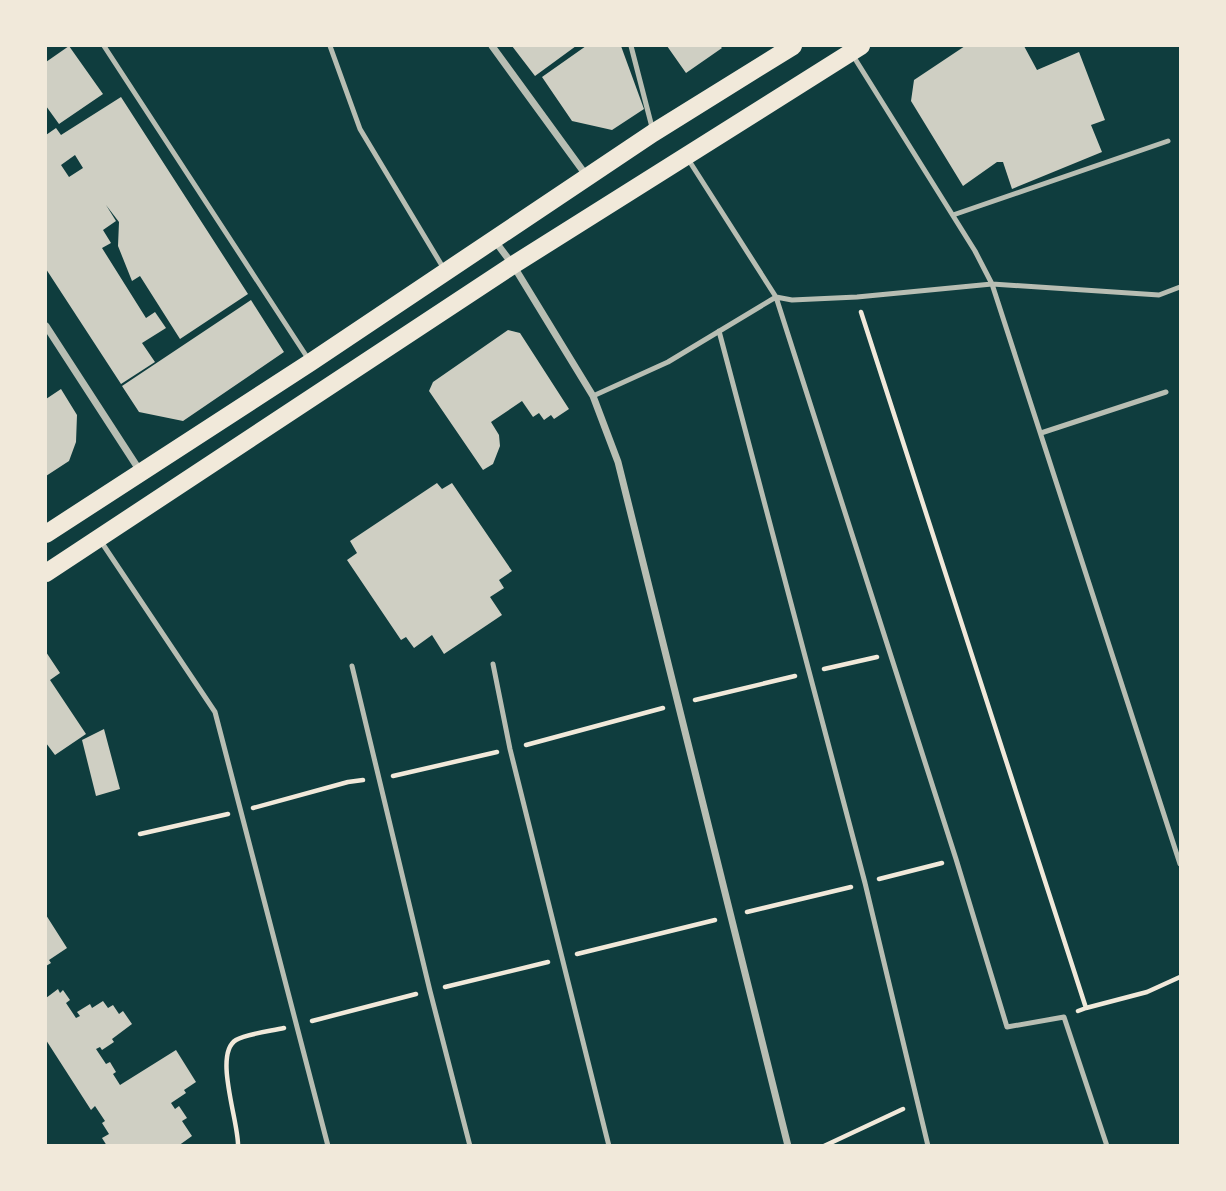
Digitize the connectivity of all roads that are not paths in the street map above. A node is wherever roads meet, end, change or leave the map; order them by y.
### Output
1 (104, 46) edge
2 (330, 46) edge
3 (492, 46) edge
4 (631, 46) edge
5 (793, 46) edge
6 (856, 49) edge
7 (653, 133) junction
8 (1168, 141) dead end
9 (687, 157) junction
10 (588, 177) junction
11 (953, 215) junction
12 (495, 240) junction
13 (513, 265) junction
14 (446, 272) junction
15 (992, 284) junction
16 (1181, 287) edge
17 (776, 297) junction
18 (46, 326) edge
19 (719, 331) junction
20 (311, 362) junction
21 (1166, 392) dead end
22 (593, 396) junction
23 (1041, 433) junction
24 (140, 471) junction
25 (46, 534) edge
26 (99, 538) junction
27 (46, 573) edge
28 (493, 664) dead end
29 (352, 666) dead end
30 (1181, 864) edge
31 (328, 1146) edge
32 (470, 1146) edge
33 (609, 1146) edge
34 (788, 1146) edge
35 (928, 1146) edge
36 (1107, 1146) edge

1 - 20 lane
2 - 14 lane
3 - 10 street
4 - 7 lane
5 - 7 main road
6 - 9 main road
6 - 11 lane
7 - 10 main road
8 - 11 lane
9 - 13 main road
9 - 17 lane
10 - 12 main road
11 - 15 lane
12 - 13 street
12 - 14 main road
13 - 22 street
13 - 26 main road
14 - 20 main road
15 - 16 lane
15 - 17 lane
15 - 23 lane
17 - 19 lane
17 - 36 lane
18 - 24 street
19 - 22 lane
19 - 35 lane
20 - 24 main road
21 - 23 lane
22 - 34 street
23 - 30 lane
24 - 25 main road
26 - 27 main road
26 - 31 lane
28 - 33 lane
29 - 32 lane

